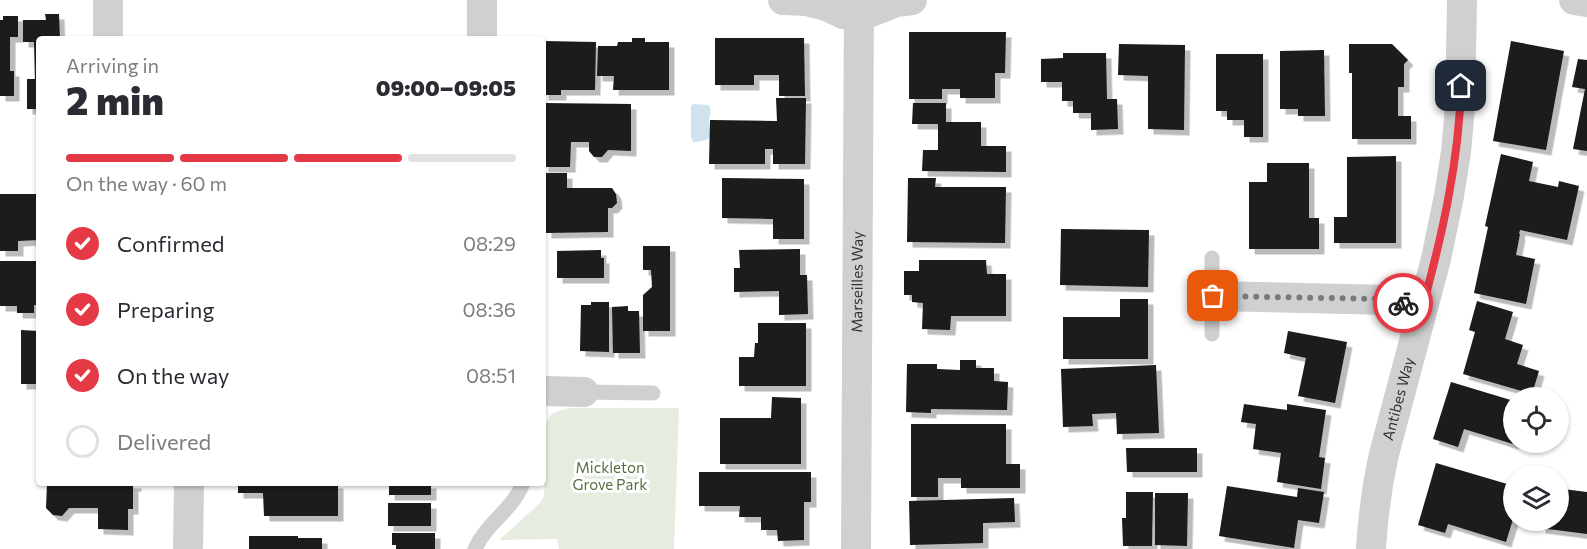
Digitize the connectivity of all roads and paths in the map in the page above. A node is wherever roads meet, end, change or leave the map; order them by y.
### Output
1 (108, 0) edge
2 (482, 0) edge
3 (783, 0) edge
4 (912, 0) edge
5 (1462, 0) edge
6 (1574, 0) edge
7 (1587, 2) edge
8 (859, 8) edge
9 (108, 36) edge
10 (482, 36) edge
11 (1212, 258) dead end
12 (1213, 296) junction
13 (1422, 309) junction
14 (1212, 334) dead end
15 (546, 392) edge
16 (584, 392) joint
17 (653, 393) dead end
18 (189, 486) edge
19 (522, 486) edge
20 (188, 549) edge
21 (475, 549) edge
22 (856, 549) edge
23 (1371, 549) edge

1 - 9 street
2 - 10 street
3 - 8 street
4 - 8 street
5 - 13 street, Antibes Way
6 - 7 street
8 - 22 street, Marseilles Way
11 - 12 lane
12 - 13 street
12 - 14 lane
13 - 23 street, Antibes Way
15 - 16 street
16 - 17 lane
18 - 20 street
19 - 21 lane

